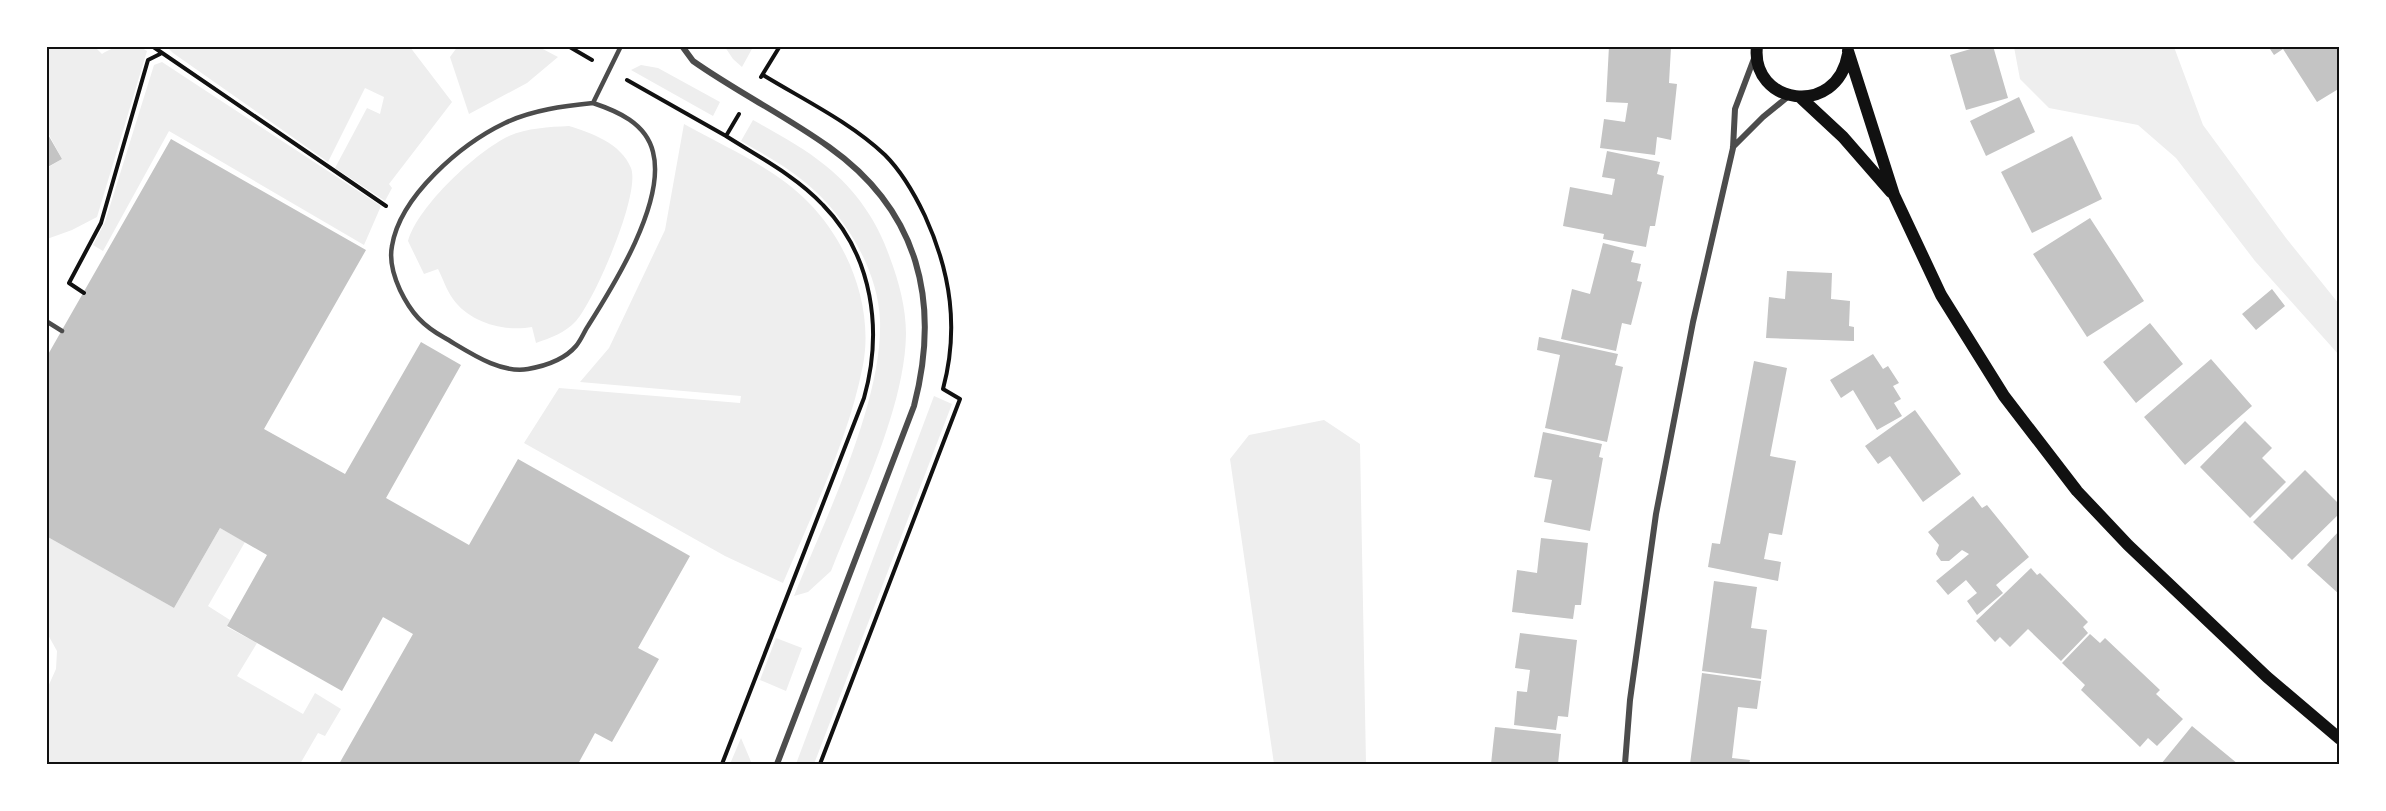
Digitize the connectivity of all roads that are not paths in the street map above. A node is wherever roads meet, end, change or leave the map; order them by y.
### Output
1 (621, 46) edge
2 (682, 46) edge
3 (1848, 49) edge
4 (1757, 50) edge
5 (1795, 96) junction
6 (593, 103) junction
7 (1732, 148) junction
8 (1894, 195) junction
9 (46, 321) edge
10 (62, 331) dead end
11 (2340, 739) edge
12 (777, 765) edge
13 (1625, 765) edge

1 - 6 lane
2 - 12 street
3 - 5 main road
3 - 8 main road
4 - 5 main road
4 - 7 street
5 - 7 street
5 - 8 main road
6 - 6 lane
7 - 13 street
8 - 11 main road
9 - 10 lane

